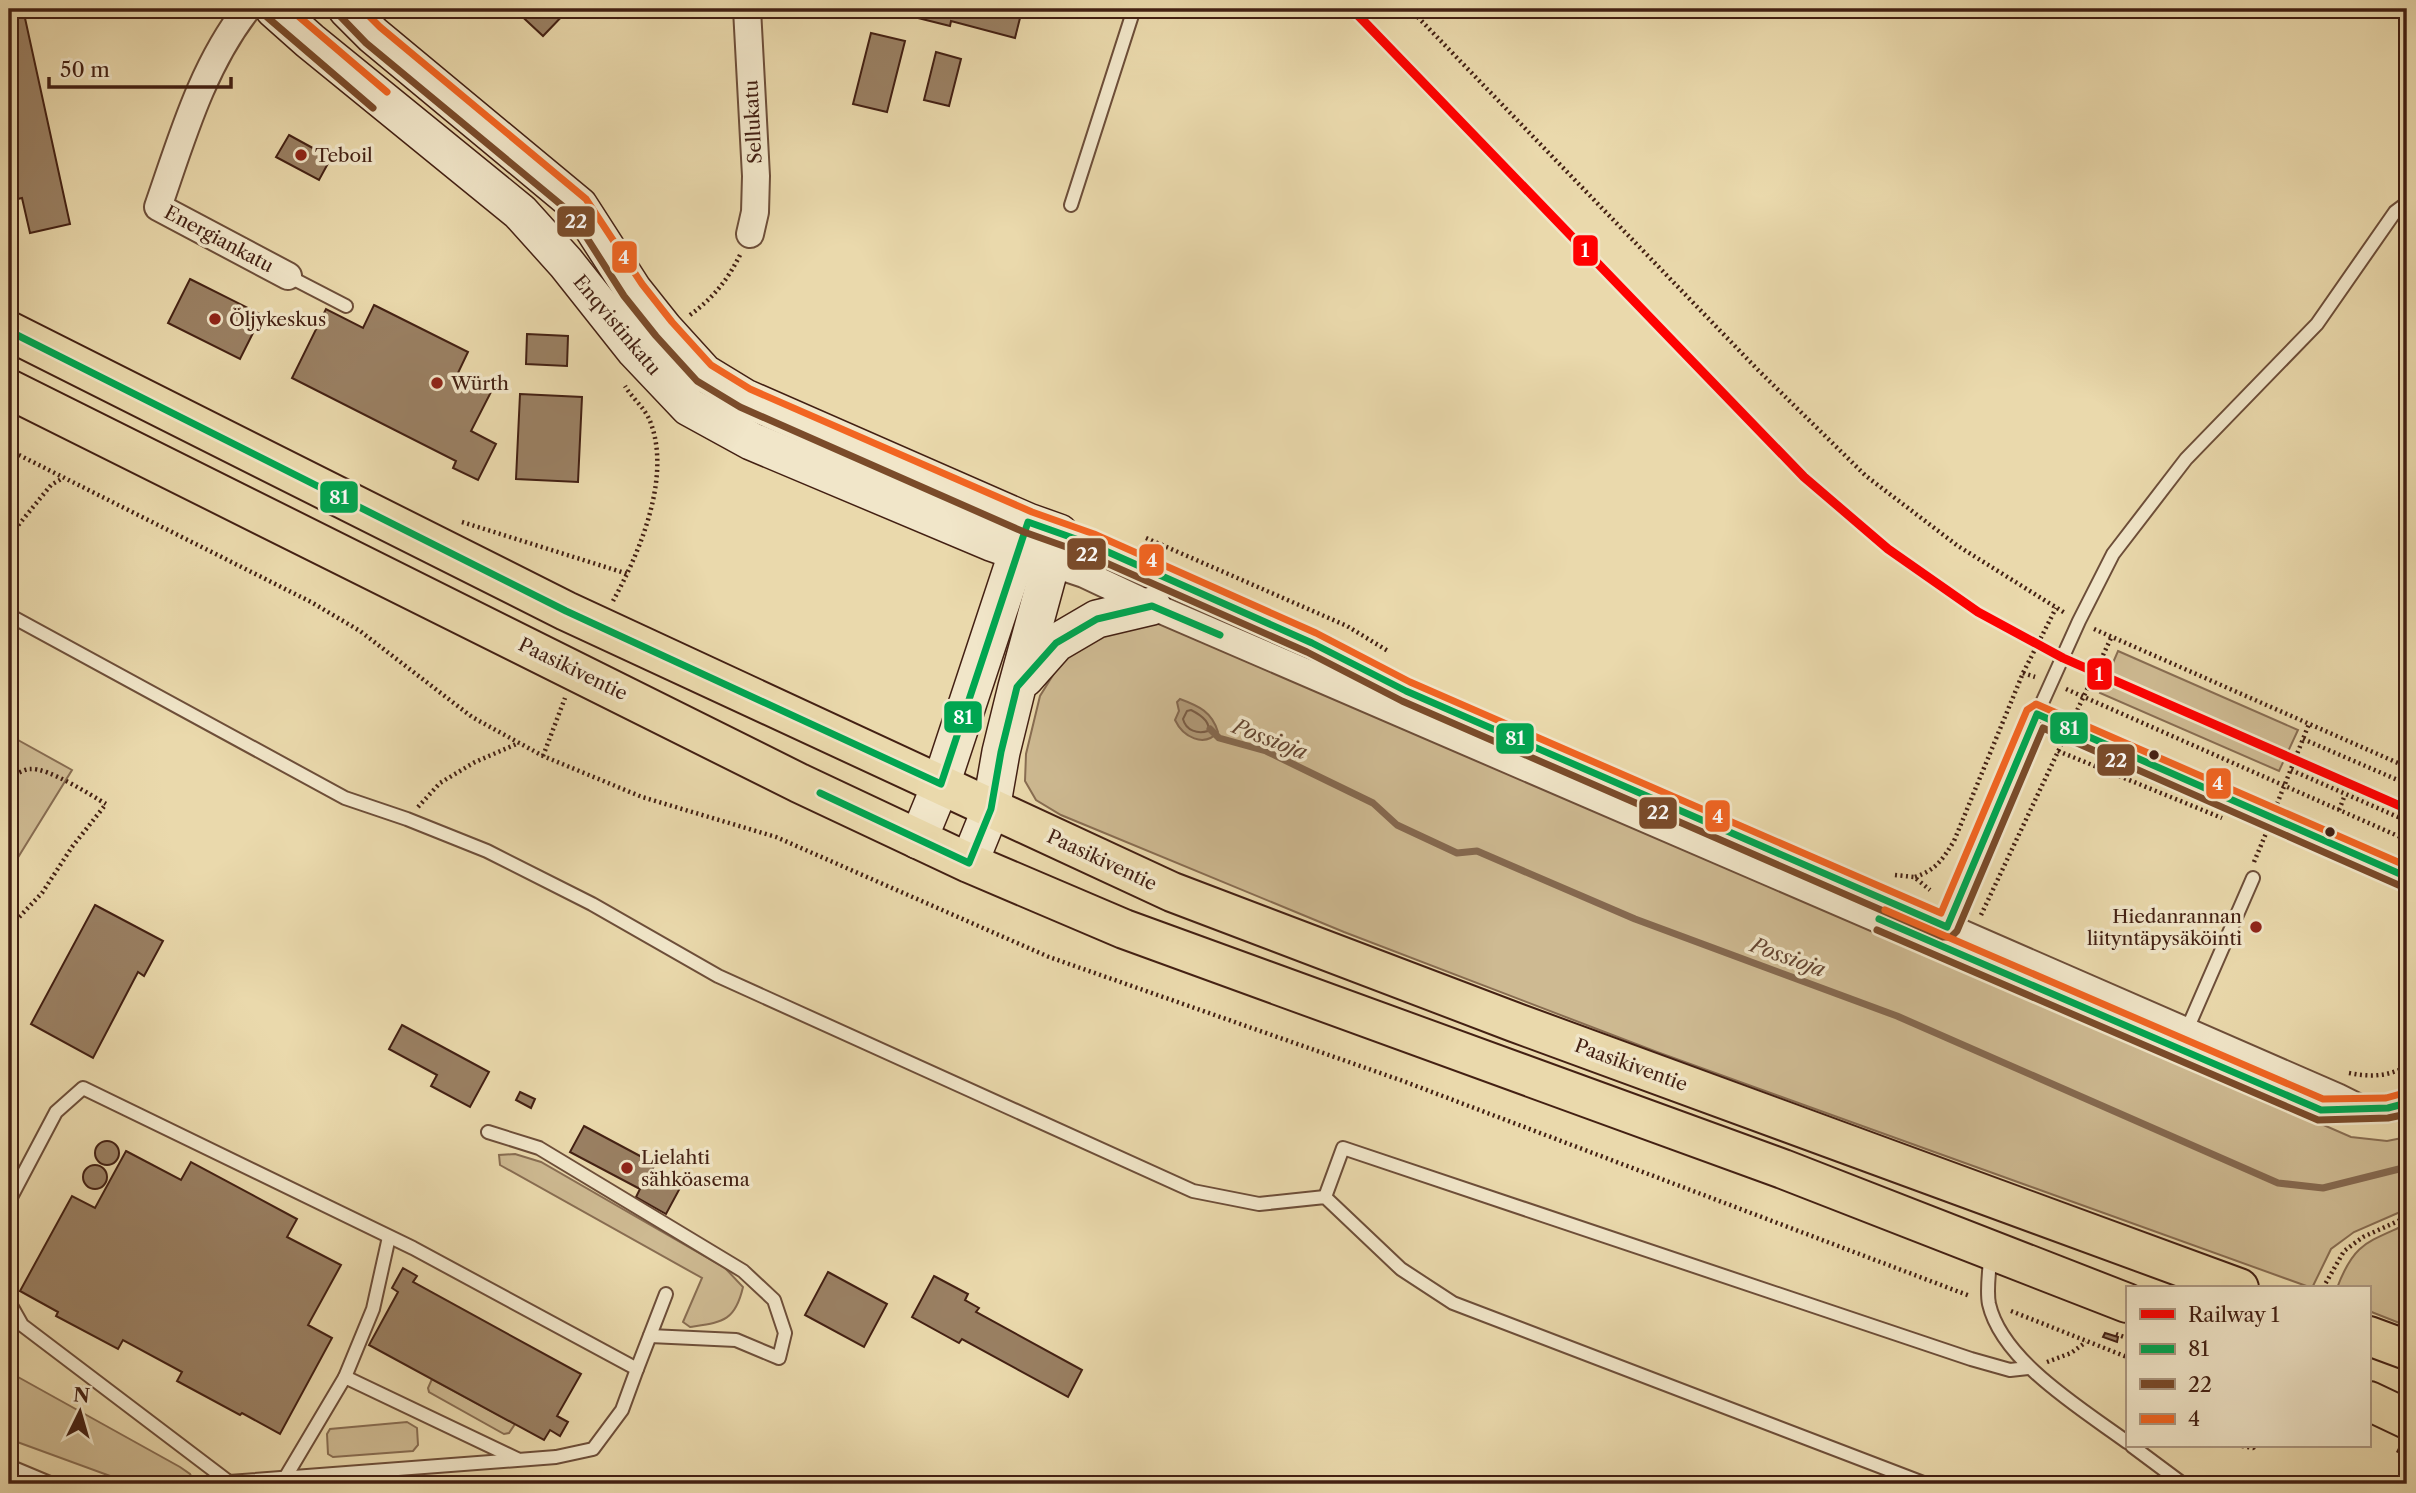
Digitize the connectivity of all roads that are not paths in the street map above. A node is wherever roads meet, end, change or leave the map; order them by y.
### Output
1 (247, 9) edge
2 (274, 9) edge
3 (347, 9) edge
4 (747, 9) edge
5 (1134, 9) edge
6 (2407, 203) edge
7 (1071, 205) dead end
8 (750, 234) road end
9 (288, 276) joint
10 (346, 306) dead end
11 (9, 331) edge
12 (9, 389) edge
13 (1039, 542) junction
14 (1152, 606) junction
15 (9, 615) edge
16 (1017, 687) junction
17 (2037, 714) junction
18 (941, 784) junction
19 (991, 809) junction
20 (918, 840) junction
21 (969, 863) junction
22 (2407, 877) edge
23 (2253, 878) dead end
24 (1943, 936) junction
25 (2182, 1041) junction
26 (2407, 1103) edge
27 (488, 1132) dead end
28 (1325, 1197) junction
29 (9, 1201) edge
30 (389, 1237) junction
31 (1990, 1251) junction
32 (2234, 1286) edge
33 (666, 1294) dead end
34 (9, 1302) edge
35 (2126, 1303) edge
36 (650, 1336) junction
37 (2370, 1336) edge
38 (2407, 1350) edge
39 (2028, 1368) junction
40 (637, 1369) junction
41 (345, 1377) junction
42 (2370, 1401) edge
43 (2407, 1419) edge
44 (2126, 1442) edge
45 (2135, 1448) edge
46 (518, 1460) junction
47 (9, 1466) edge
48 (285, 1478) junction
49 (229, 1483) edge
50 (52, 1484) edge
51 (1926, 1484) edge
52 (2183, 1484) edge

1 - 9 street, Energiankatu
2 - 13 main road, Enqvistinkatu
3 - 13 main road, Enqvistinkatu
4 - 8 street, Sellukatu
5 - 7 lane
6 - 17 lane
9 - 10 lane
11 - 18 highway, Paasikiventie
12 - 20 highway, Paasikiventie
13 - 14 street
13 - 16 main road
13 - 18 main road
13 - 24 street
14 - 16 main road
14 - 24 street
15 - 28 lane
16 - 19 main road
17 - 22 lane
17 - 24 lane
18 - 19 highway, Paasikiventie
18 - 20 main road
19 - 21 main road
19 - 32 highway, Paasikiventie
20 - 21 highway, Paasikiventie
21 - 31 highway, Paasikiventie
23 - 25 lane
24 - 25 street
25 - 26 street
27 - 36 lane
28 - 39 lane
28 - 51 lane
29 - 30 lane
30 - 40 lane
30 - 41 lane
31 - 35 highway, Paasikiventie
31 - 39 lane
33 - 36 lane
34 - 49 lane
36 - 40 lane
37 - 38 highway
39 - 44 lane
40 - 46 lane
41 - 46 lane
41 - 48 lane
42 - 43 highway
45 - 52 lane
46 - 48 lane
47 - 50 lane
48 - 49 lane

